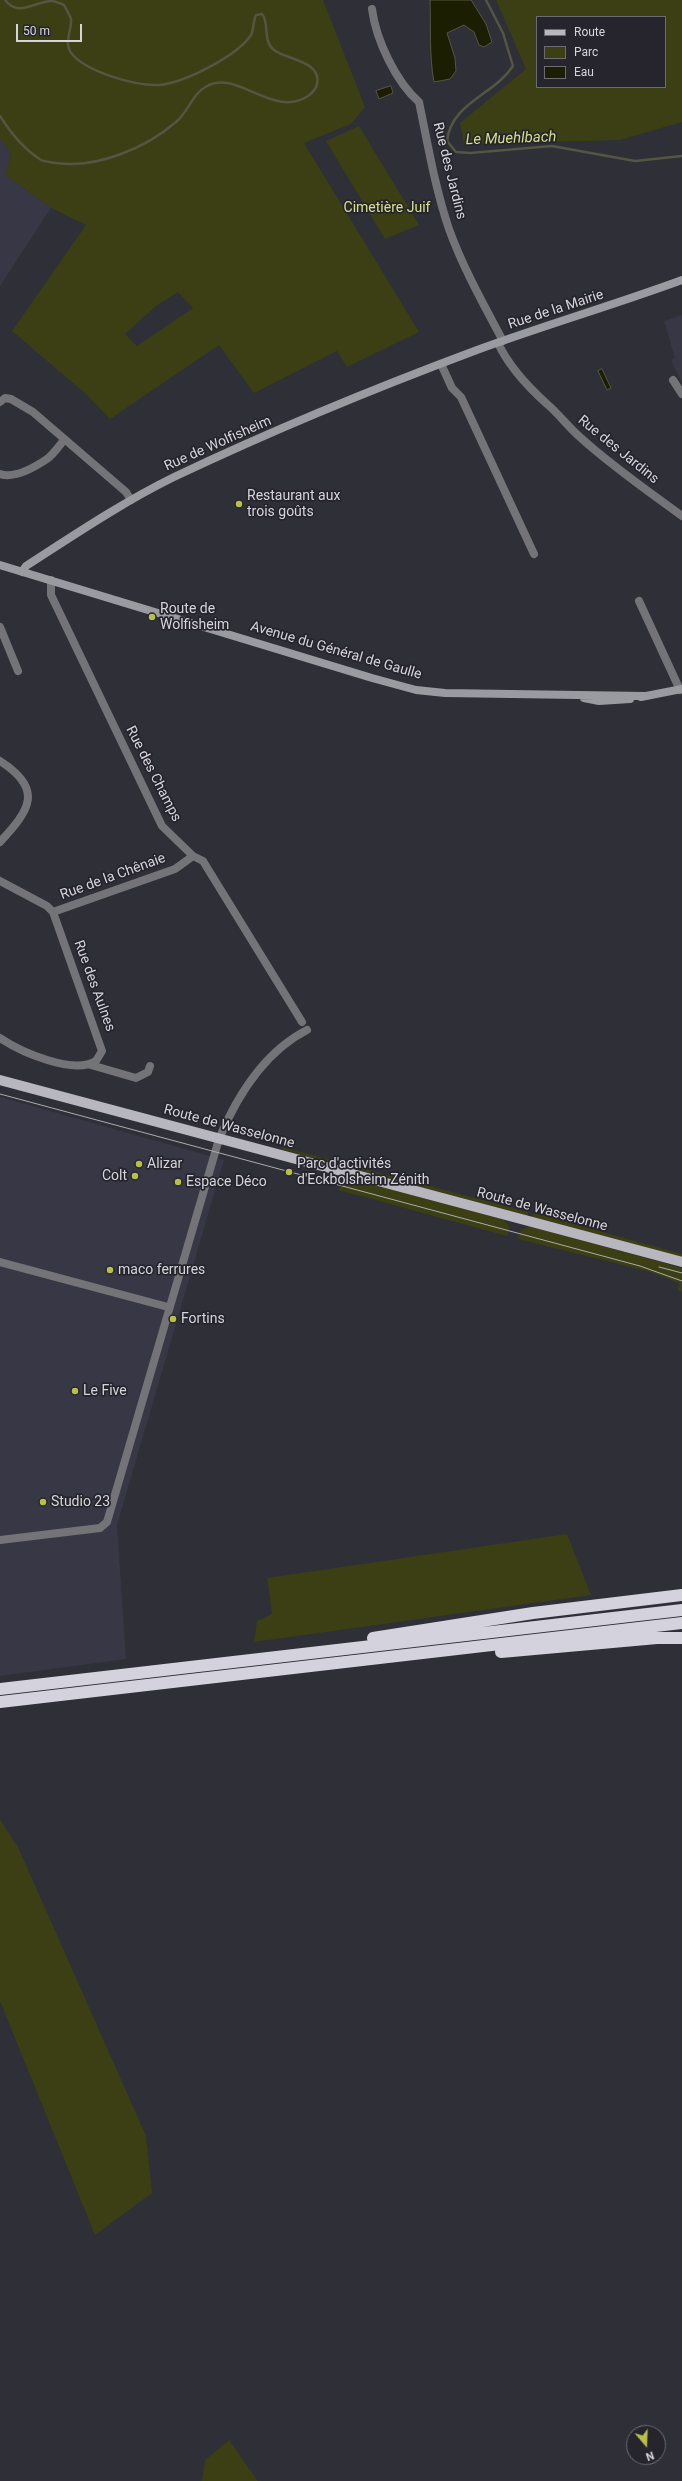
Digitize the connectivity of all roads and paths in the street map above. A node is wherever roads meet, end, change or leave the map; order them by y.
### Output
1 (372, 9) dead end
2 (682, 280) edge
3 (500, 342) junction
4 (440, 365) junction
5 (673, 380) dead end
6 (682, 394) edge
7 (0, 402) edge
8 (64, 440) junction
9 (0, 474) edge
10 (131, 500) junction
11 (682, 516) edge
12 (534, 554) dead end
13 (0, 565) edge
14 (22, 572) junction
15 (51, 580) junction
16 (639, 601) dead end
17 (0, 627) edge
18 (18, 671) dead end
19 (681, 689) edge
20 (0, 761) edge
21 (0, 842) edge
22 (193, 856) junction
23 (0, 881) edge
24 (54, 912) junction
25 (302, 1022) dead end
26 (307, 1030) dead end
27 (0, 1038) edge
28 (91, 1065) junction
29 (150, 1066) dead end
30 (0, 1080) edge
31 (219, 1139) junction
32 (0, 1262) edge
33 (682, 1262) edge
34 (168, 1307) junction
35 (0, 1540) edge
36 (682, 1591) edge
37 (682, 1595) edge
38 (617, 1603) junction
39 (682, 1610) edge
40 (682, 1623) edge
41 (682, 1638) edge
42 (380, 1658) junction
43 (224, 1663) junction
44 (0, 1689) edge
45 (0, 1702) edge

1 - 3 street, Rue des Jardins
2 - 3 street, Rue de la Mairie
3 - 4 street, Rue de la Mairie
3 - 11 street, Rue des Jardins
4 - 10 street, Rue de Wolfisheim
4 - 12 street
5 - 6 street
7 - 8 street
8 - 9 street
8 - 10 street
10 - 14 street, Rue de Wolfisheim
13 - 14 street, Avenue du Général de Gaulle
14 - 15 street, Avenue du Général de Gaulle
15 - 19 street, Avenue du Général de Gaulle
15 - 22 street, Rue des Champs
16 - 19 street
17 - 18 street
20 - 21 street
22 - 24 street, Rue de la Chênaie
22 - 25 street, Rue des Champs
23 - 24 street, Rue de la Chênaie
24 - 28 street, Rue des Aulnes
26 - 31 street
27 - 28 street
28 - 29 street
30 - 31 main road, Route de Wasselonne
31 - 33 main road, Route de Wasselonne
31 - 34 street
32 - 34 street
34 - 35 street
36 - 38 highway
37 - 38 highway
38 - 43 highway
39 - 43 highway
40 - 42 highway
41 - 42 highway
42 - 45 highway
43 - 44 highway

